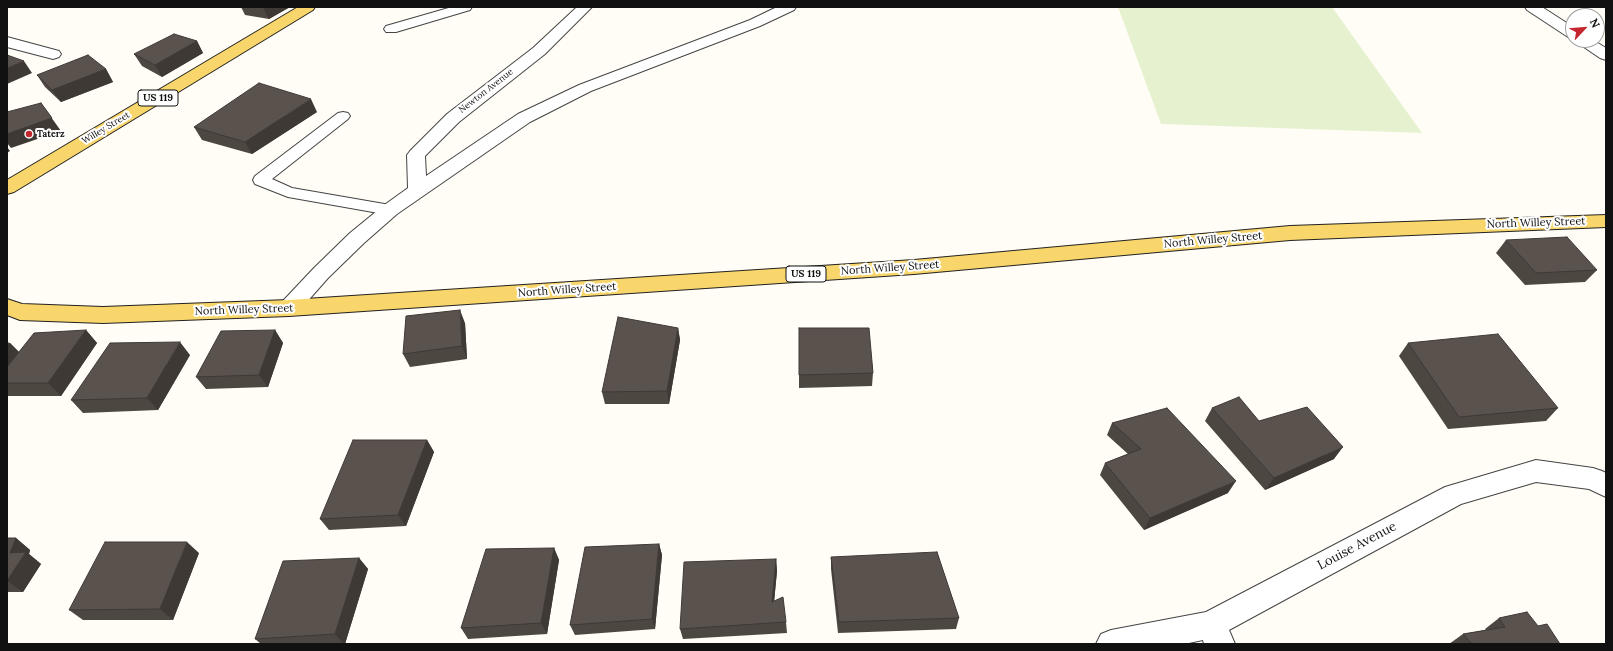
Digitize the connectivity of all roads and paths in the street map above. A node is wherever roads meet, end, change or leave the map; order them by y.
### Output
1 (308, 7) edge
2 (466, 7) edge
3 (585, 7) edge
4 (789, 7) edge
5 (1532, 7) edge
6 (391, 29) dead end
7 (1565, 29) edge
8 (7, 42) edge
9 (1596, 48) edge
10 (52, 54) dead end
11 (1606, 54) edge
12 (343, 116) dead end
13 (7, 188) edge
14 (418, 190) junction
15 (390, 210) junction
16 (1606, 221) edge
17 (7, 307) edge
18 (289, 308) junction
19 (1606, 486) edge
20 (1215, 634) edge
21 (1111, 644) edge

1 - 13 main road, Willey Street / US 119
2 - 6 lane
3 - 14 street, Newton Avenue
4 - 14 street
5 - 7 street
8 - 10 street
9 - 11 street
12 - 15 lane
14 - 15 street
15 - 18 street
16 - 18 main road, North Willey Street / US 119
17 - 18 main road, North Willey Street / US 119
19 - 20 street, Louise Avenue
20 - 21 street, Louise Avenue

